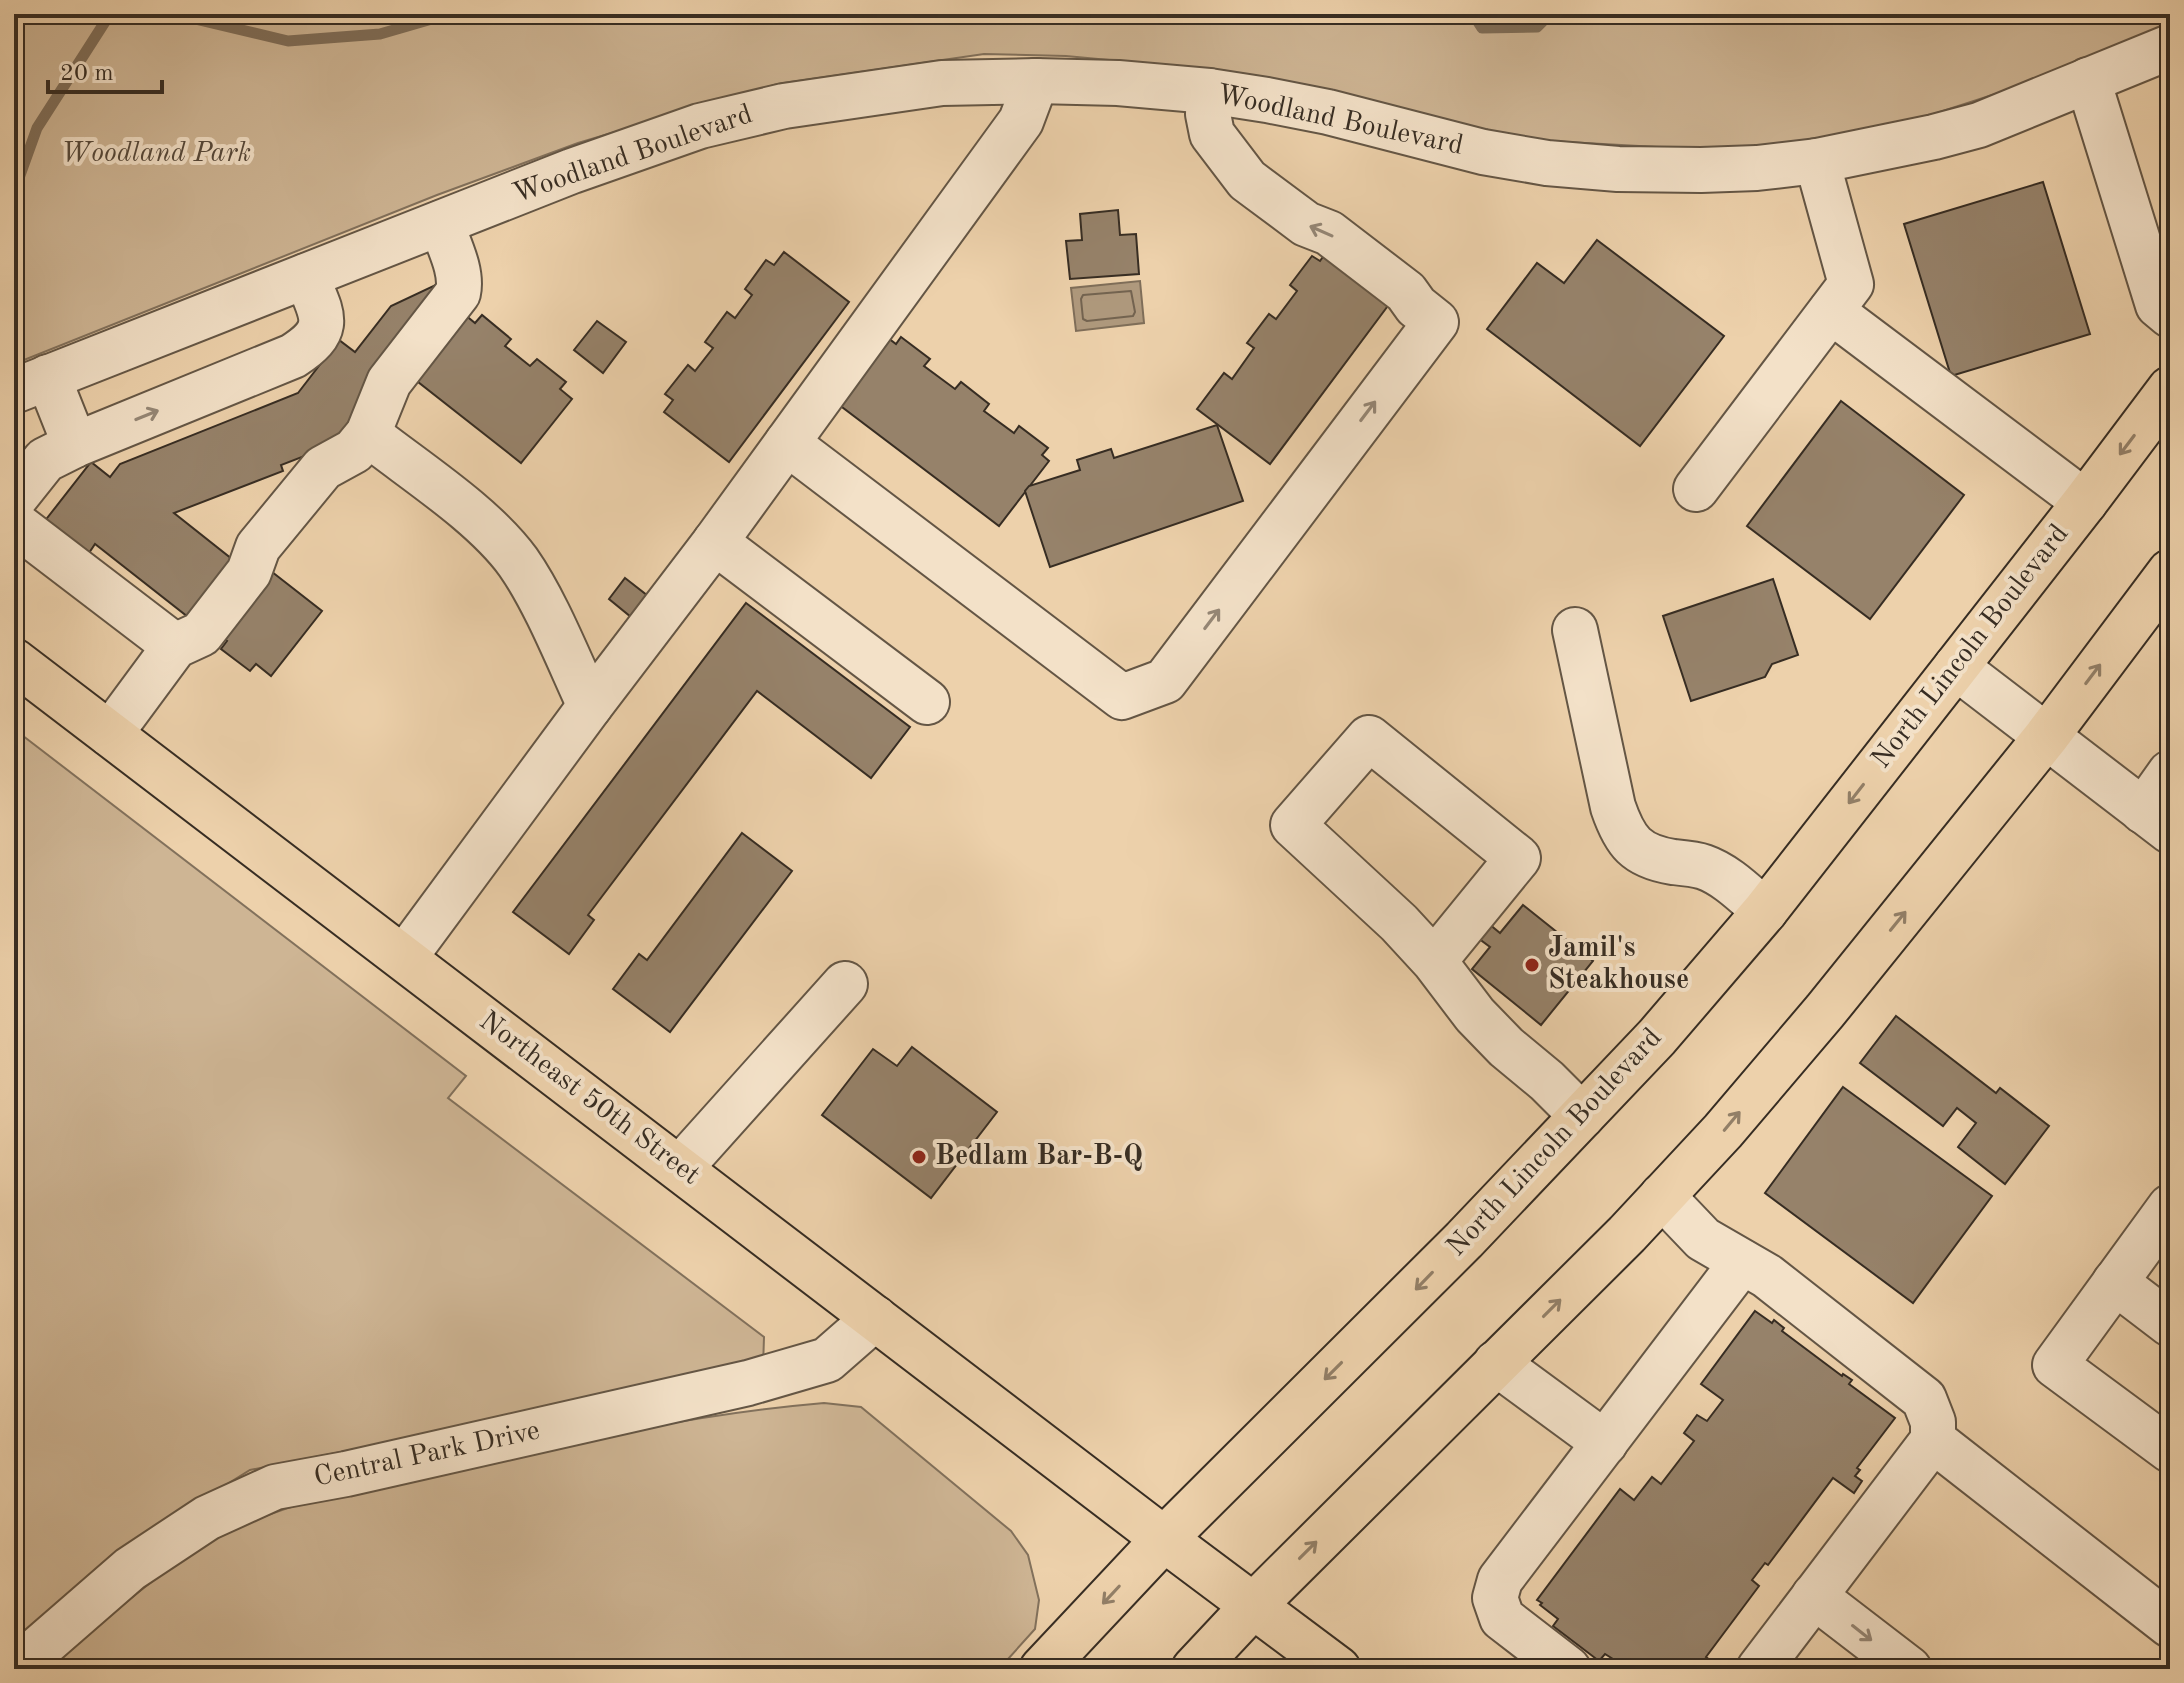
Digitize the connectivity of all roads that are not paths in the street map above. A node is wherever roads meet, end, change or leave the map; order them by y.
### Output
1 (2170, 47) edge
2 (2088, 80) junction
3 (1036, 81) junction
4 (1209, 91) junction
5 (1817, 161) junction
6 (441, 223) junction
7 (306, 276) junction
8 (1831, 311) junction
9 (2170, 315) edge
10 (31, 384) edge
11 (2170, 389) edge
12 (368, 434) junction
13 (787, 443) junction
14 (75, 445) junction
15 (1696, 489) dead end
16 (2085, 502) junction
17 (17, 524) edge
18 (715, 542) junction
19 (2170, 572) edge
20 (1575, 630) dead end
21 (175, 646) junction
22 (14, 661) edge
23 (1956, 667) junction
24 (927, 702) dead end
25 (590, 706) junction
26 (110, 734) junction
27 (2046, 737) junction
28 (2170, 775) edge
29 (2157, 821) edge
30 (1765, 911) junction
31 (404, 958) junction
32 (1434, 961) junction
33 (845, 984) dead end
34 (1582, 1116) junction
35 (680, 1168) junction
36 (1662, 1196) junction
37 (2169, 1210) edge
38 (1742, 1262) junction
39 (2115, 1282) junction
40 (875, 1318) junction
41 (2170, 1324) edge
42 (1496, 1363) junction
43 (1933, 1440) junction
44 (1605, 1443) junction
45 (2170, 1450) edge
46 (1164, 1539) junction
47 (1814, 1596) junction
48 (1253, 1606) junction
49 (2170, 1625) edge
50 (15, 1669) edge
51 (1042, 1669) edge
52 (1194, 1669) edge
53 (1338, 1669) edge
54 (1568, 1669) edge
55 (1759, 1669) edge
56 (1909, 1669) edge

1 - 2 street, Woodland Boulevard
2 - 5 street, Woodland Boulevard
2 - 9 street
3 - 4 street, Woodland Boulevard
3 - 6 street, Woodland Boulevard
3 - 13 street
4 - 5 street, Woodland Boulevard
13 -> 4 street
5 - 8 street
6 - 7 street, Woodland Boulevard
6 - 12 street
7 - 10 street, Woodland Boulevard
14 -> 7 street
8 - 15 street
8 - 16 street
10 - 14 street
11 -> 16 main road, North Lincoln Boulevard
12 - 21 street
12 - 25 street
13 - 18 street
14 - 17 street
16 - 23 main road, North Lincoln Boulevard
17 - 21 street
18 - 24 street
18 - 25 street
27 -> 19 main road
20 - 30 street
21 - 26 street
22 - 26 main road, Northeast 50th Street
23 - 27 street
23 -> 30 main road, North Lincoln Boulevard
25 - 31 street
26 - 31 main road, Northeast 50th Street
27 - 29 street
36 -> 27 main road
28 - 29 street
30 - 34 main road, North Lincoln Boulevard
31 - 35 main road, Northeast 50th Street
32 - 32 street
32 - 34 street
33 - 35 street
34 -> 46 main road, North Lincoln Boulevard
35 - 40 main road, Northeast 50th Street
36 - 38 street
42 -> 36 main road
37 - 39 street
38 - 43 street
38 - 44 street
39 - 41 street
39 - 45 street
40 - 46 main road, Northeast 50th Street
40 - 50 street, Central Park Drive
42 - 44 street
48 -> 42 main road
43 - 47 street
43 - 49 street
44 - 54 street
46 - 48 main road, Northeast 50th Street
46 -> 51 main road, North Lincoln Boulevard
47 - 55 street
47 -> 56 street
48 - 52 main road
48 - 53 main road, Northeast 50th Street

